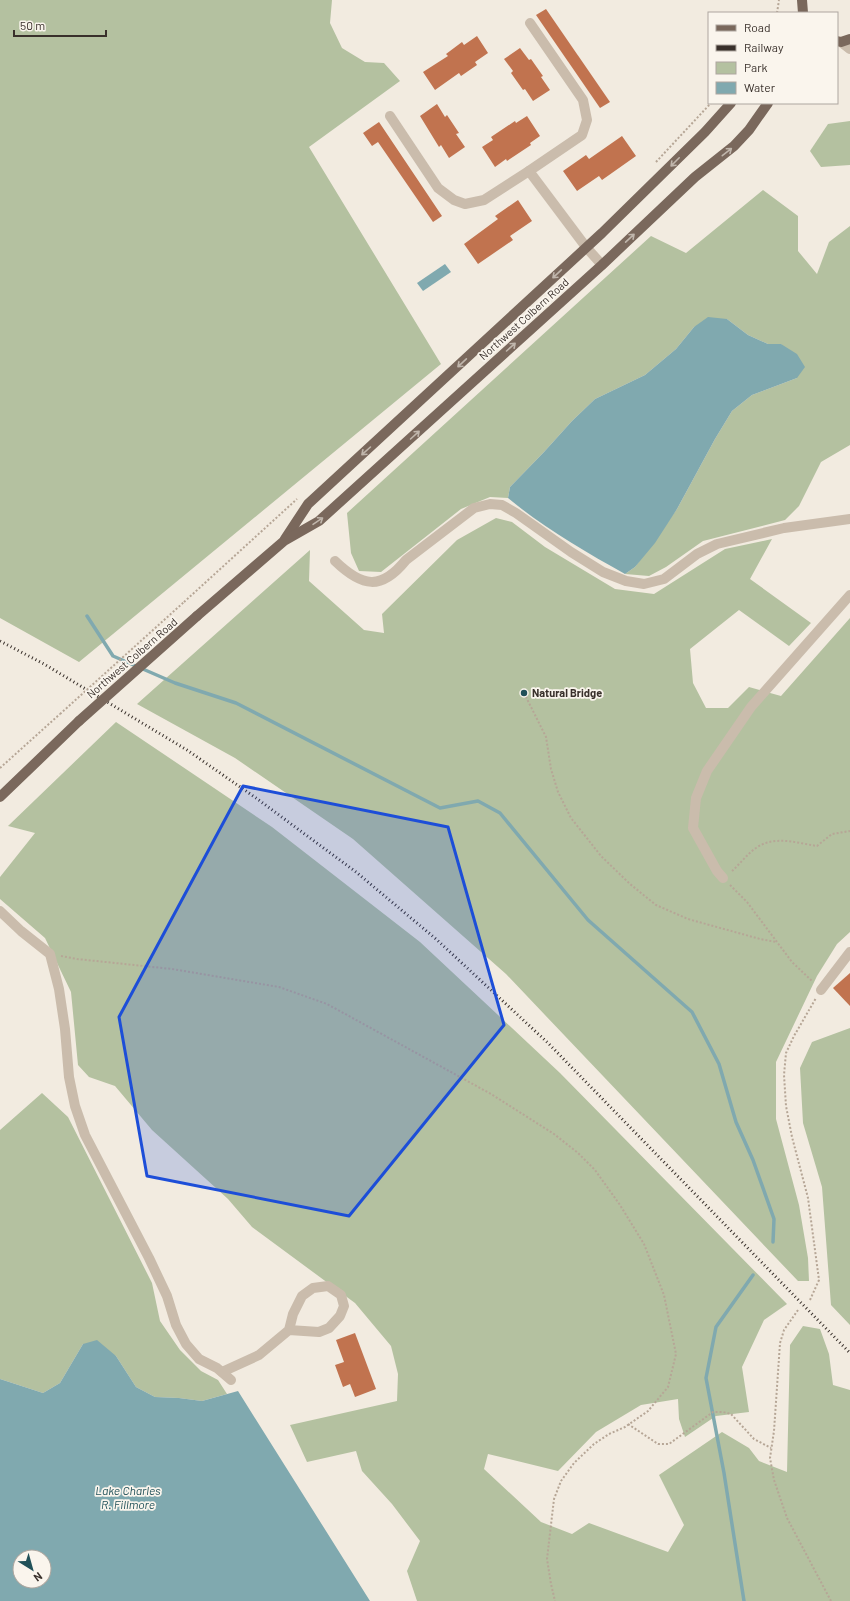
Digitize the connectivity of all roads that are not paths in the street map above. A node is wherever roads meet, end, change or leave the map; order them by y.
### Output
1 (530, 23) dead end
2 (842, 40) edge
3 (850, 49) edge
4 (730, 104) edge
5 (767, 104) edge
6 (390, 116) dead end
7 (529, 171) junction
8 (586, 247) junction
9 (602, 265) junction
10 (850, 518) edge
11 (284, 541) junction
12 (335, 561) dead end
13 (850, 595) edge
14 (0, 797) edge
15 (724, 878) road end
16 (0, 911) edge
17 (850, 952) edge
18 (821, 990) road end
19 (289, 1330) junction
20 (222, 1372) junction
21 (231, 1380) dead end

1 - 7 street
2 - 3 street
4 -> 8 main road, Northwest Colbern Road
9 -> 5 main road, Northwest Colbern Road
6 - 7 street
7 - 8 street
8 - 9 street
8 -> 11 main road, Northwest Colbern Road
11 -> 9 main road, Northwest Colbern Road
10 - 12 street
11 - 14 main road, Northwest Colbern Road, bridge
13 - 15 street
16 - 20 street
17 - 18 street
19 - 19 street
19 - 20 street
20 - 21 street

